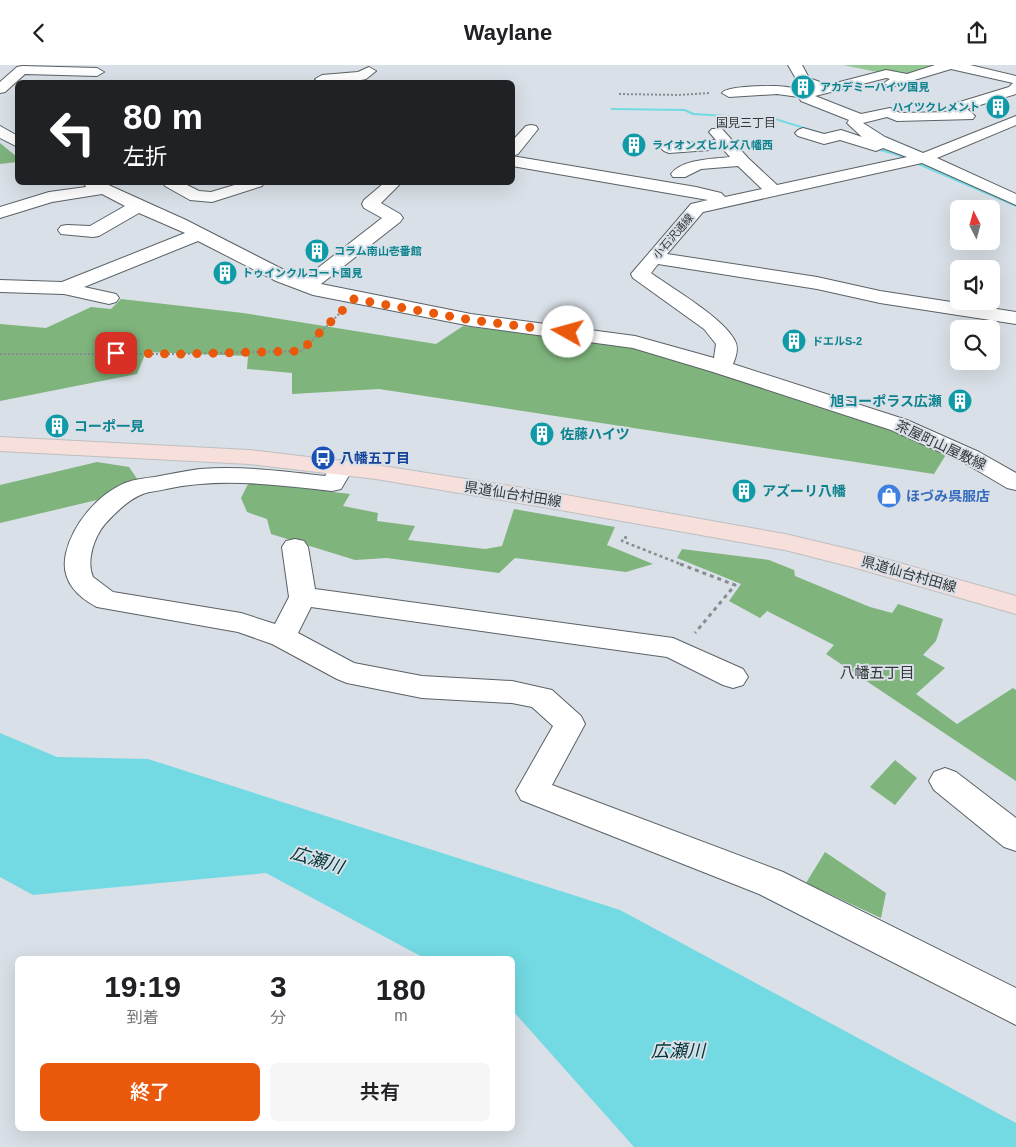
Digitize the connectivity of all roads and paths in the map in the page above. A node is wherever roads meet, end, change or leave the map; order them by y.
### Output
1 (795, 65) edge
2 (949, 65) edge
3 (953, 65) edge
4 (311, 70) dead end
5 (369, 71) dead end
6 (97, 72) dead end
7 (1013, 77) edge
8 (908, 78) junction
9 (323, 80) edge
10 (331, 80) edge
11 (827, 89) junction
12 (729, 93) joint
13 (619, 94) dead end
14 (807, 94) junction
15 (3, 95) edge
16 (851, 95) dead end
17 (870, 102) dead end
18 (890, 111) junction
19 (968, 116) junction
20 (860, 119) junction
21 (1016, 120) edge
22 (1000, 127) junction
23 (531, 129) dead end
24 (0, 131) edge
25 (803, 133) dead end
26 (15, 141) edge
27 (515, 148) edge
28 (669, 148) dead end
29 (898, 156) junction
30 (924, 158) junction
31 (742, 161) junction
32 (515, 162) edge
33 (679, 174) dead end
34 (165, 185) edge
35 (174, 185) edge
36 (250, 185) edge
37 (385, 185) edge
38 (105, 189) edge
39 (775, 192) junction
40 (145, 194) junction
41 (1016, 200) edge
42 (723, 203) junction
43 (0, 213) edge
44 (68, 230) dead end
45 (199, 234) junction
46 (654, 258) junction
47 (308, 285) junction
48 (0, 286) edge
49 (64, 288) junction
50 (109, 298) dead end
51 (354, 299) junction
52 (1016, 317) edge
53 (0, 354) edge
54 (722, 367) junction
55 (0, 444) edge
56 (342, 467) junction
57 (1016, 483) edge
58 (634, 538) dead end
59 (295, 547) dead end
60 (303, 597) junction
61 (1016, 605) edge
62 (282, 637) junction
63 (673, 648) junction
64 (732, 677) dead end
65 (945, 781) dead end
66 (1016, 837) edge
67 (1016, 1007) edge

1 - 11 street
2 - 8 street
3 - 7 street
4 - 9 street
5 - 10 street
6 - 15 street
7 - 19 street
8 - 11 street
8 - 16 street
11 - 14 street
12 - 13 path
12 - 14 street
14 - 20 street
17 - 18 street
18 - 19 street
18 - 20 street
19 - 22 street
20 - 29 street
21 - 22 street
22 - 30 street
23 - 27 street
24 - 26 street
25 - 29 street
28 - 31 street
29 - 30 street, 小石沢通線
29 - 39 street, 小石沢通線
30 - 41 street
31 - 33 street
31 - 39 street
32 - 42 street
34 - 40 street
35 - 36 street
37 - 47 street
38 - 40 street, 茶屋町山屋敷線
38 - 43 street
39 - 42 street, 小石沢通線
40 - 44 street
40 - 45 street, 茶屋町山屋敷線
42 - 46 street, 小石沢通線
45 - 47 street, 茶屋町山屋敷線
45 - 49 street
46 - 52 street
46 - 54 street, 小石沢通線
47 - 51 street, 茶屋町山屋敷線
48 - 49 street
49 - 50 street
51 - 53 path
51 - 54 street, 茶屋町山屋敷線
54 - 57 street, 茶屋町山屋敷線
55 - 56 main road, 県道仙台村田線
56 - 61 main road, 県道仙台村田線
56 - 62 street
58 - 63 path
59 - 60 street
60 - 62 street
60 - 63 street
62 - 67 street
63 - 64 street
65 - 66 street

